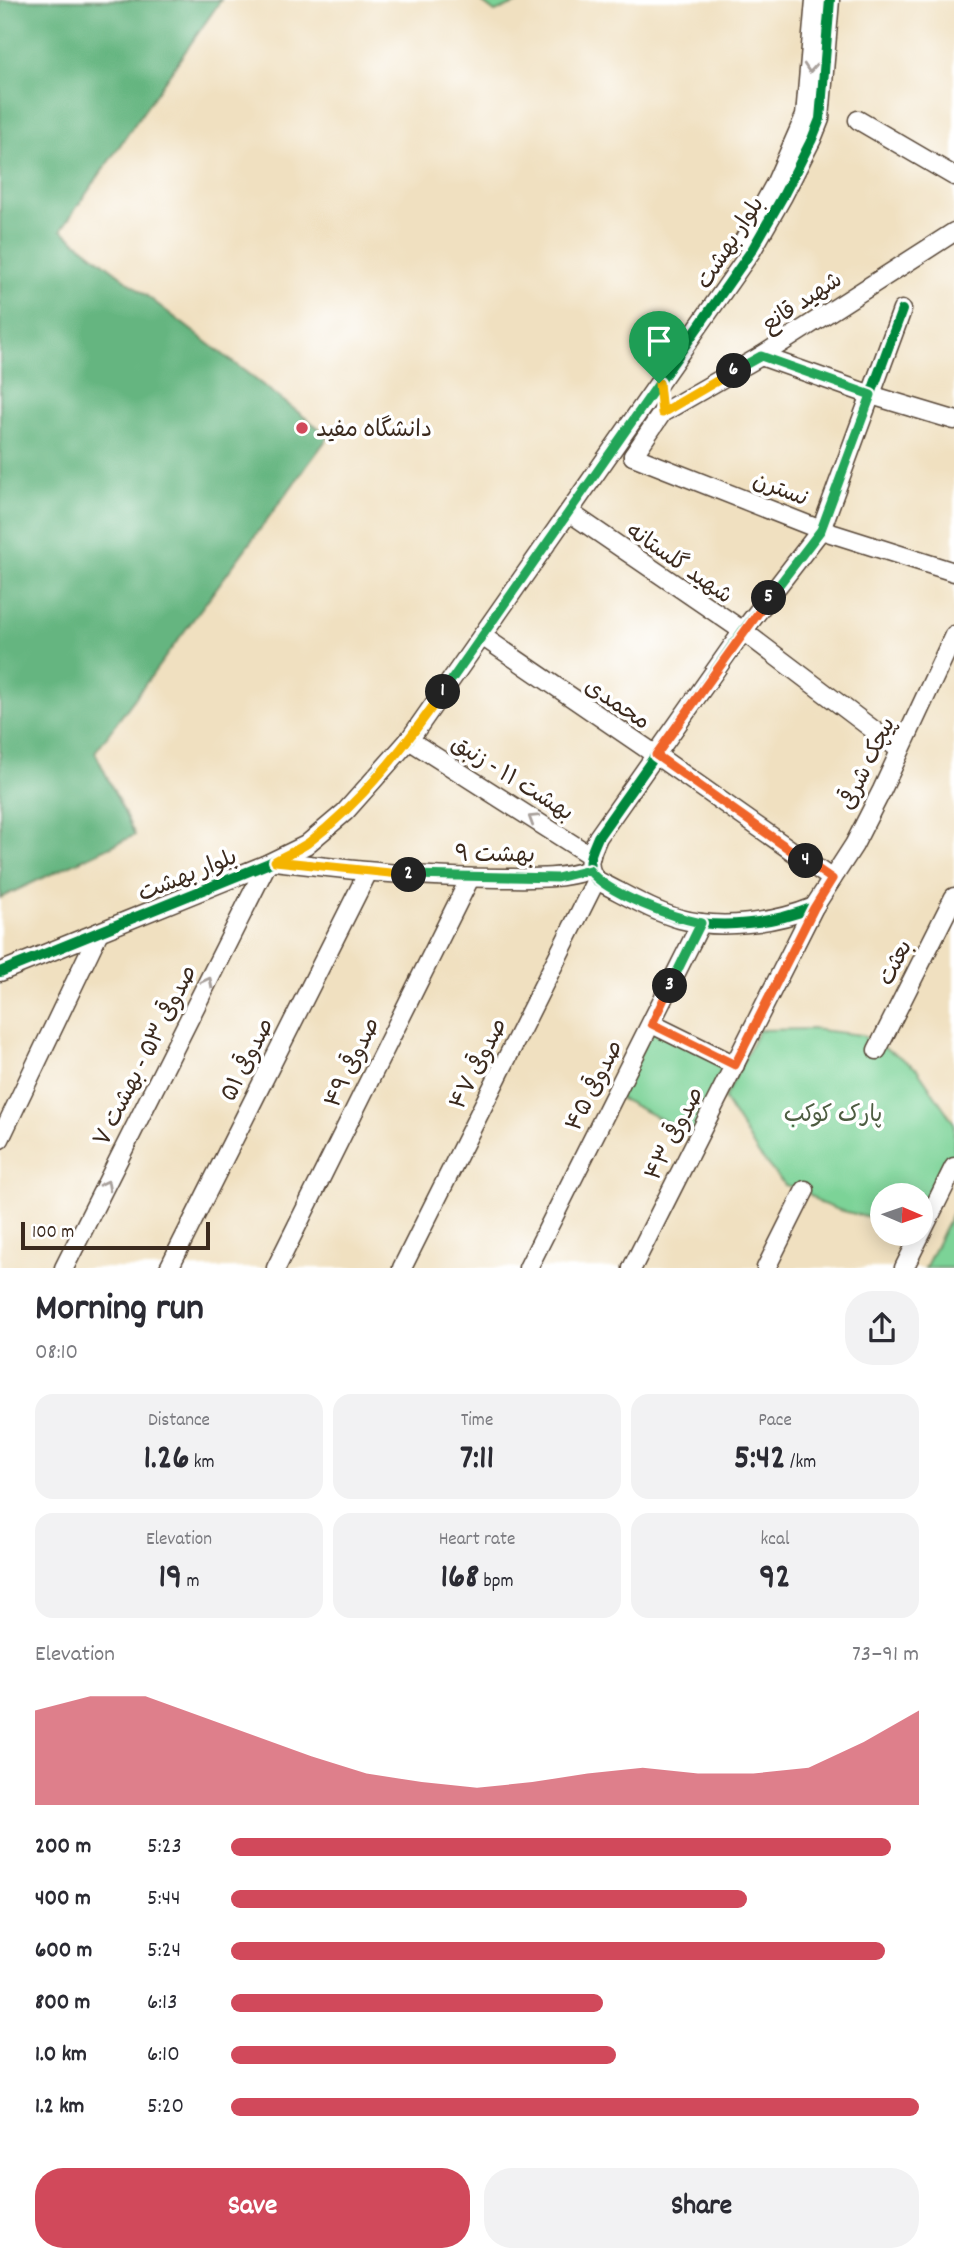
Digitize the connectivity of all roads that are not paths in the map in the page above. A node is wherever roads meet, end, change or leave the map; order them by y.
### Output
1 (815, 0) edge
2 (830, 0) edge
3 (859, 120) dead end
4 (954, 176) edge
5 (954, 232) edge
6 (902, 310) dead end
7 (761, 356) junction
8 (659, 383) junction
9 (871, 395) junction
10 (662, 413) junction
11 (954, 420) edge
12 (633, 456) junction
13 (600, 470) junction
14 (569, 512) junction
15 (821, 530) junction
16 (954, 572) edge
17 (743, 631) junction
18 (954, 635) edge
19 (482, 636) junction
20 (409, 740) junction
21 (900, 750) junction
22 (656, 755) junction
23 (271, 862) junction
24 (592, 869) junction
25 (368, 872) junction
26 (470, 878) junction
27 (832, 879) junction
28 (954, 897) edge
29 (814, 908) junction
30 (701, 923) junction
31 (99, 932) junction
32 (0, 963) edge
33 (0, 972) edge
34 (652, 1024) junction
35 (877, 1050) dead end
36 (735, 1065) junction
37 (0, 1139) edge
38 (952, 1175) edge
39 (805, 1190) dead end
40 (64, 1268) edge
41 (169, 1268) edge
42 (276, 1268) edge
43 (402, 1268) edge
44 (528, 1268) edge
45 (632, 1268) edge
46 (766, 1268) edge
47 (904, 1268) edge

1 -> 32 street, بلوار بهشت
2 - 8 street, بلوار بهشت
3 - 4 street
5 - 7 street, شهید قانع
6 - 9 street, صدوقی ۴۷
7 - 9 street
7 - 10 street, شهید قانع
8 - 10 street
8 - 13 street, بلوار بهشت
9 - 11 street
9 - 15 street, صدوقی ۴۷
10 - 12 street
12 - 13 street
12 - 15 street, نسترن
13 - 14 street, بلوار بهشت
14 - 17 street, شهید گلستانه
14 - 19 street, بلوار بهشت
15 - 16 street, نسترن
15 - 17 street, صدوقی ۴۷
17 - 21 street, شهید گلستانه
17 - 22 street, صدوقی ۴۷
18 - 21 street, پیچک شرقی
19 - 20 street, بلوار بهشت
19 - 22 street, محمدی
20 - 23 street, بلوار بهشت
24 -> 20 street, بهشت ۱۱ - زنبق
21 - 27 street, پیچک شرقی
22 - 24 street, صدوقی ۴۷
22 - 27 street, محمدی
23 - 25 street, بهشت ۹
23 - 31 street, بلوار بهشت
40 -> 23 street, صدوقی ۵۳ - بهشت ۷
24 - 26 street, بهشت ۹
24 - 30 street, بهشت ۱۱ - زنبق
24 - 43 street, صدوقی ۴۷
25 - 26 street, بهشت ۹
25 - 41 street, صدوقی ۵۱
26 - 42 street, صدوقی ۴۹
27 - 29 street, پیچک شرقی
28 - 35 street, بعثت
29 - 30 street, بهشت ۱۱ - زنبق
29 - 36 street, صدوقی ۴۳
30 - 34 street, صدوقی ۴۵
31 - 33 street, بلوار بهشت
31 - 37 street
34 - 36 street
34 - 44 street, صدوقی ۴۵
36 - 45 street, صدوقی ۴۳
38 - 47 street
39 - 46 street

